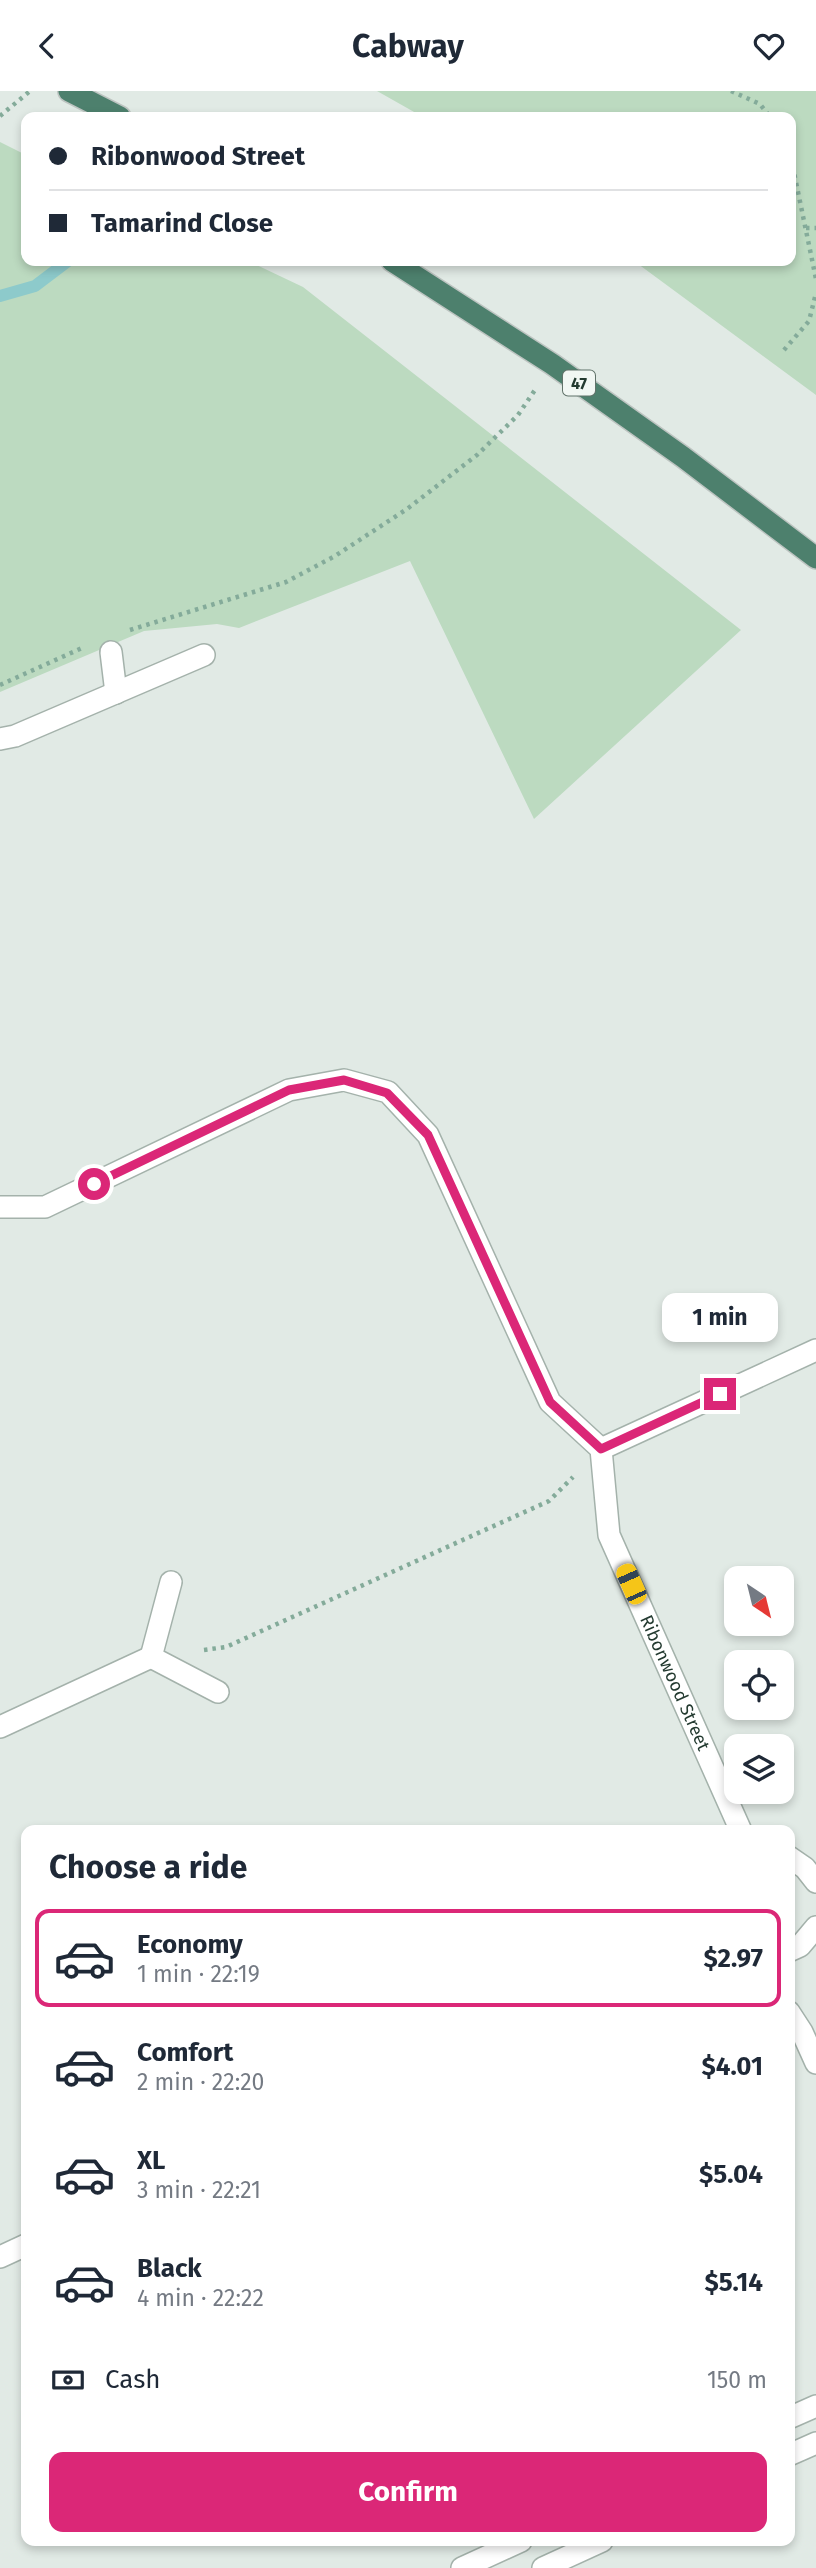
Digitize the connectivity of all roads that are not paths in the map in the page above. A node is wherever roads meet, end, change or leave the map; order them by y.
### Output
1 (69, 91) edge
2 (110, 112) edge
3 (400, 266) edge
4 (759, 516) junction
5 (816, 558) edge
6 (816, 573) edge
7 (111, 652) dead end
8 (204, 655) dead end
9 (116, 693) junction
10 (0, 739) edge
11 (0, 1207) edge
12 (816, 1350) edge
13 (601, 1449) junction
14 (171, 1582) dead end
15 (150, 1657) junction
16 (218, 1692) dead end
17 (0, 1727) edge
18 (738, 1825) edge
19 (795, 1861) edge
20 (816, 1882) edge
21 (816, 1927) edge
22 (795, 1948) edge
23 (795, 2021) edge
24 (816, 2063) edge
25 (21, 2247) edge
26 (0, 2257) edge
27 (816, 2406) edge
28 (795, 2415) edge
29 (816, 2443) edge
30 (795, 2452) edge
31 (510, 2546) edge
32 (591, 2546) edge
33 (461, 2568) edge
34 (543, 2568) edge

1 - 2 highway
3 - 4 highway, 47
4 - 5 highway, 47
4 - 6 highway, 47
7 - 9 street
8 - 9 street
9 - 10 street
11 - 13 street
12 - 13 street
13 - 18 street, Ribonwood Street
14 - 15 street
15 - 16 street
15 - 17 street
19 - 20 street
21 - 22 street
23 - 24 street
25 - 26 street
27 - 28 street
29 - 30 street
31 - 33 street
32 - 34 street

